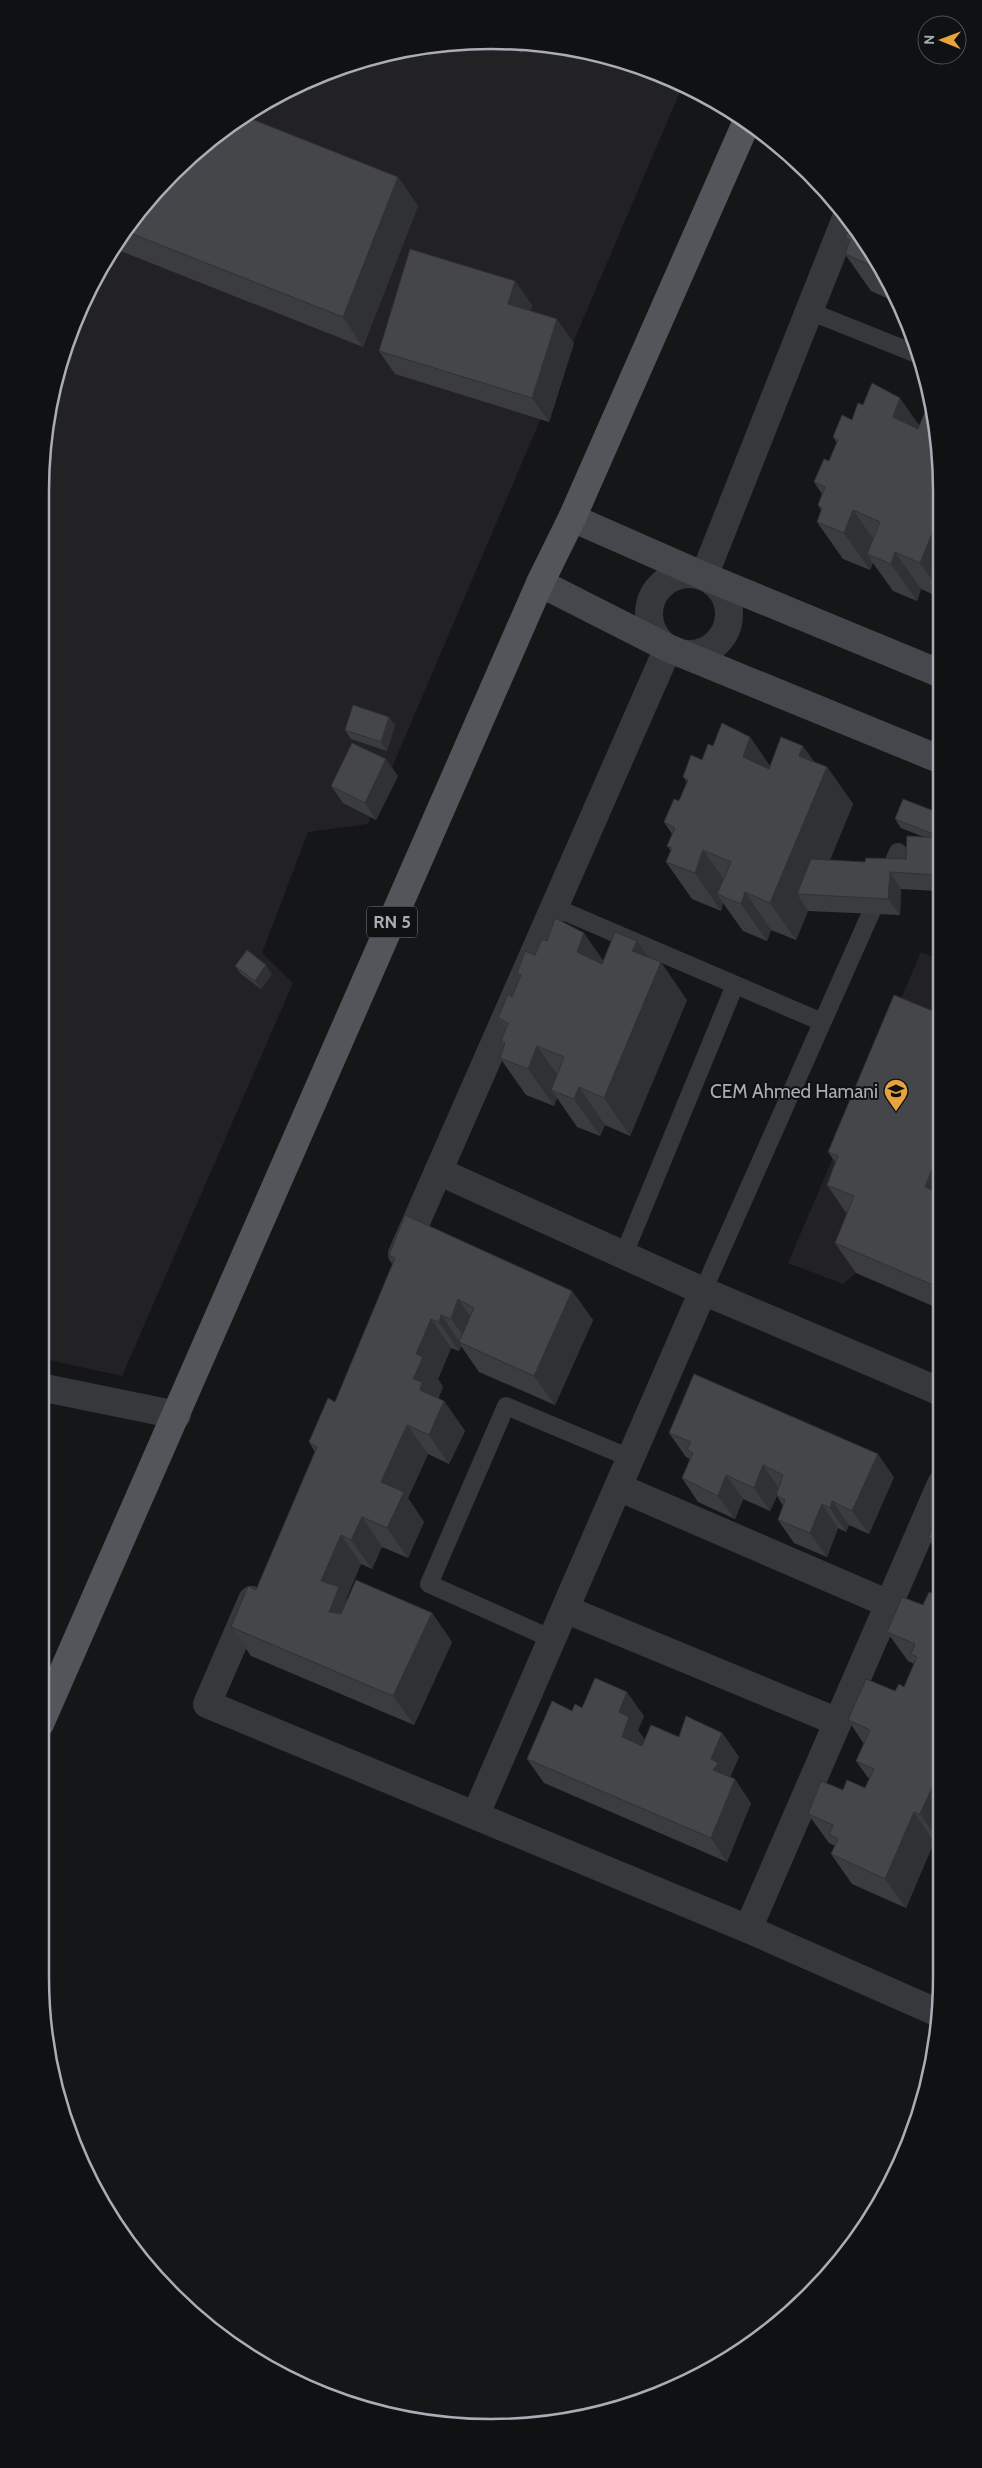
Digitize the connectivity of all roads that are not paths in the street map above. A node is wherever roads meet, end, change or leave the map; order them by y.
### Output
1 (744, 128) edge
2 (844, 224) edge
3 (809, 311) junction
4 (911, 352) edge
5 (572, 518) junction
6 (704, 576) junction
7 (540, 583) junction
8 (668, 648) junction
9 (933, 671) edge
10 (933, 757) edge
11 (898, 852) dead end
12 (554, 907) junction
13 (735, 985) junction
14 (822, 1022) junction
15 (438, 1171) junction
16 (624, 1254) junction
17 (391, 1280) edge
18 (703, 1290) junction
19 (49, 1389) edge
20 (933, 1389) edge
21 (176, 1415) junction
22 (630, 1458) junction
23 (618, 1487) junction
24 (933, 1502) edge
25 (262, 1578) edge
26 (889, 1604) junction
27 (565, 1609) junction
28 (552, 1639) junction
29 (49, 1704) edge
30 (838, 1722) junction
31 (476, 1814) junction
32 (748, 1929) junction
33 (932, 2010) edge

1 - 5 main road, RN 5
2 - 3 street
3 - 4 lane
3 - 6 street
5 - 6 street
5 - 7 main road, RN 5
6 - 8 street
6 - 8 street
6 - 9 street
7 - 8 street
7 - 21 main road, RN 5
8 - 10 street
8 - 12 street
11 - 14 lane
12 - 13 lane
12 - 15 street
13 - 14 lane
13 - 16 lane
14 - 18 lane
15 - 16 street
15 - 17 street
16 - 18 street
18 - 20 street
18 - 22 street
19 - 21 street
21 - 29 main road, RN 5
22 - 23 street
22 - 28 lane
23 - 26 street
23 - 27 street
24 - 26 street
25 - 31 street
26 - 30 street
27 - 28 street
27 - 30 street
28 - 31 street
30 - 32 street
31 - 32 street
32 - 33 street

